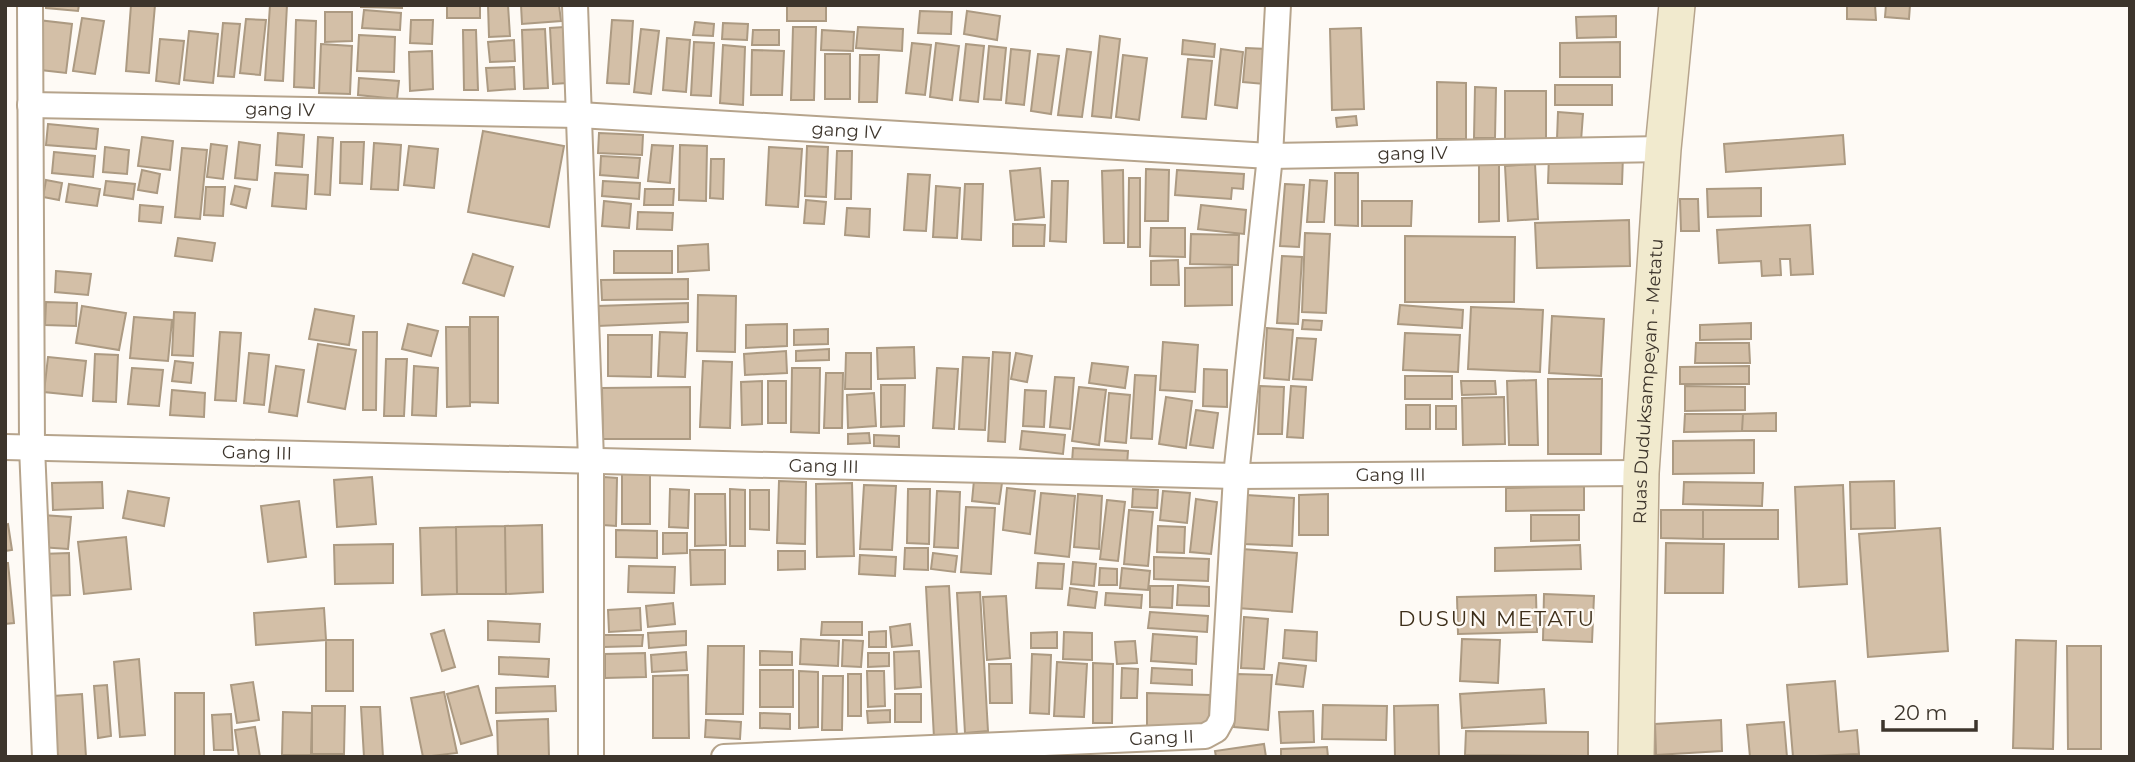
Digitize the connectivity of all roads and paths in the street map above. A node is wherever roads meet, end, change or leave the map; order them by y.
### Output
1 (30, 5) edge
2 (575, 5) edge
3 (1278, 5) edge
4 (1678, 5) edge
5 (30, 105) junction
6 (579, 115) junction
7 (1663, 149) junction
8 (1270, 156) junction
9 (5, 447) edge
10 (32, 447) junction
11 (591, 460) junction
12 (1641, 473) junction
13 (1236, 476) junction
14 (45, 757) edge
15 (591, 757) edge
16 (724, 757) edge
17 (1636, 757) edge

1 - 5 street
2 - 6 street
3 - 8 street
4 - 7 main road, Ruas Duduksampeyan - Metatu
5 - 6 street, gang IV
5 - 10 street
6 - 8 street, gang IV
6 - 11 street
7 - 8 street, gang IV
7 - 12 main road, Ruas Duduksampeyan - Metatu
8 - 13 street
9 - 10 street, Gang III
10 - 11 street, Gang III
10 - 14 street
11 - 13 street, Gang III
11 - 15 street
12 - 13 street, Gang III
12 - 17 main road, Ruas Duduksampeyan - Metatu
13 - 16 street, Gang II

